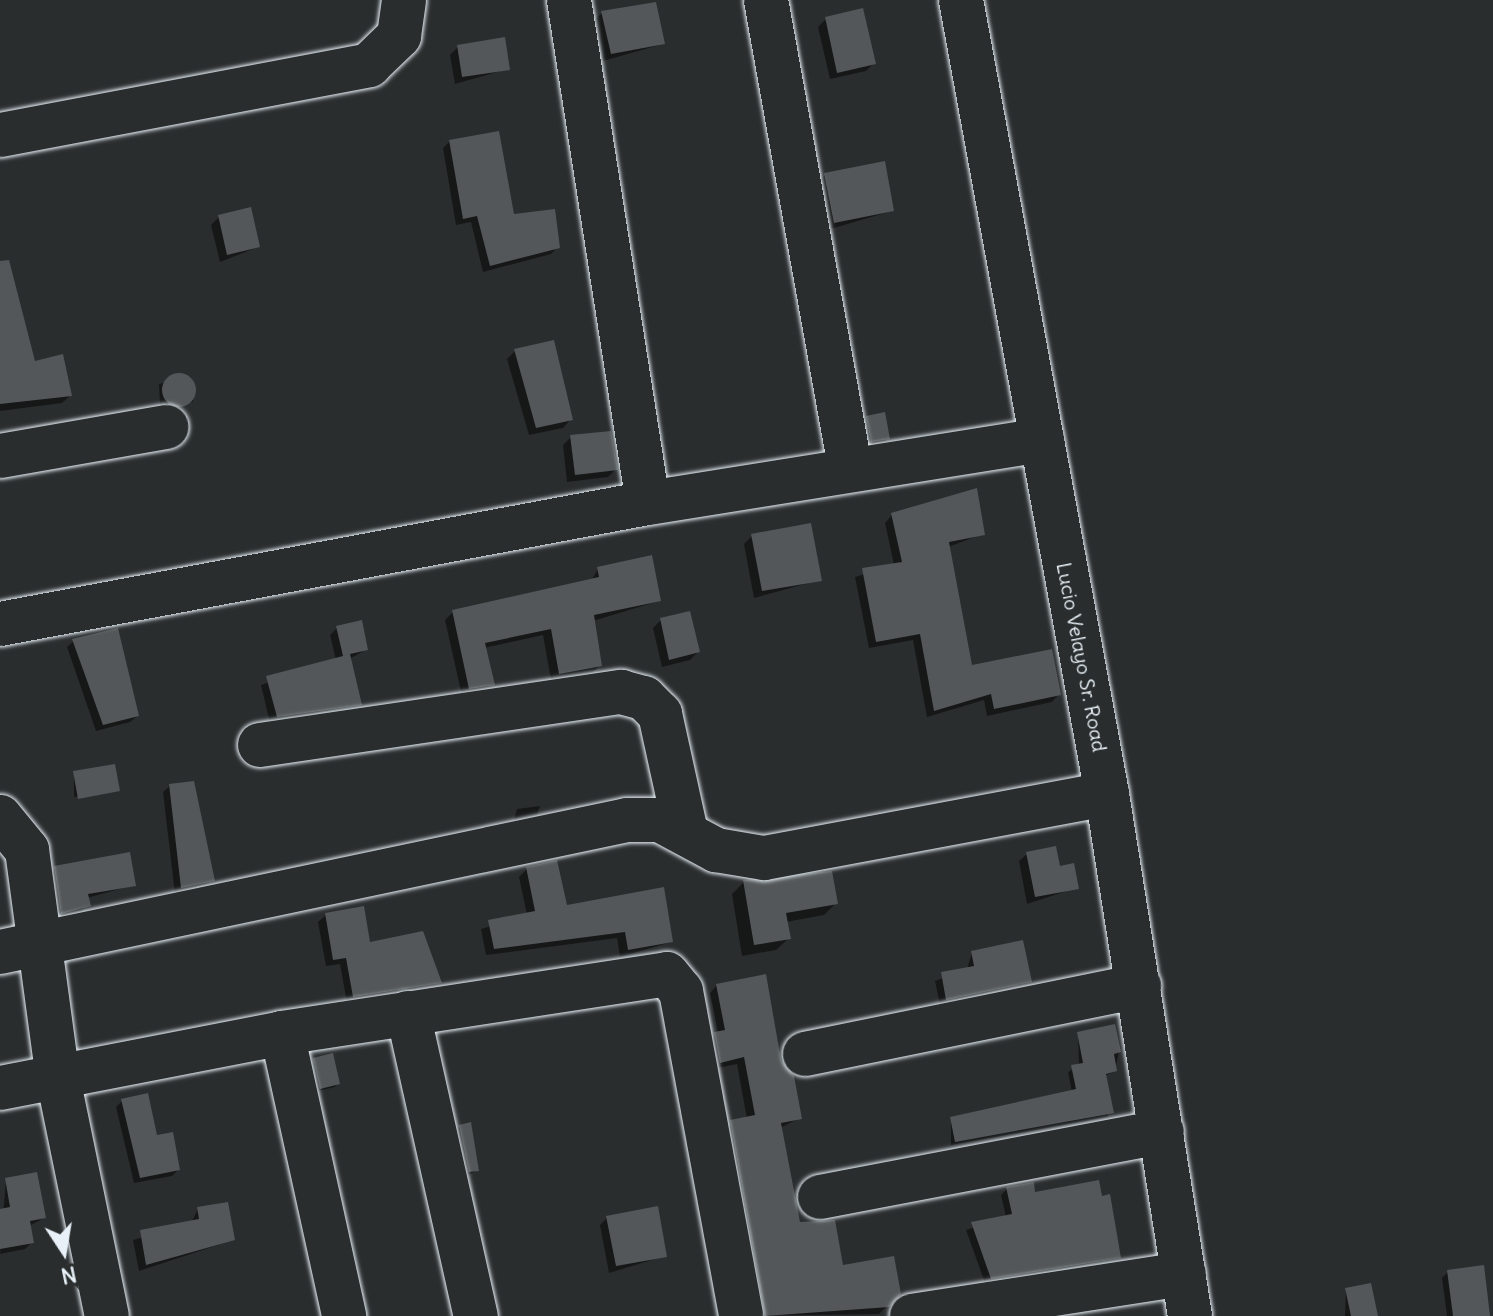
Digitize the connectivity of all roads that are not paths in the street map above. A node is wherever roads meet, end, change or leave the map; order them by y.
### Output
1 (404, 0) edge
2 (569, 0) edge
3 (766, 0) edge
4 (961, 0) edge
5 (0, 135) edge
6 (167, 427) dead end
7 (1042, 440) junction
8 (0, 456) edge
9 (850, 469) junction
10 (648, 503) junction
11 (0, 624) edge
12 (260, 745) dead end
13 (1107, 794) junction
14 (0, 817) edge
15 (685, 828) junction
16 (21, 948) edge
17 (1139, 986) junction
18 (408, 1013) junction
19 (282, 1033) junction
20 (805, 1054) dead end
21 (58, 1078) junction
22 (0, 1088) edge
23 (1162, 1132) junction
24 (820, 1197) dead end
25 (1184, 1274) junction
26 (107, 1316) edge
27 (344, 1316) edge
28 (476, 1316) edge
29 (741, 1316) edge
30 (912, 1316) edge
31 (1190, 1316) edge

1 - 5 street
2 - 10 street
3 - 9 street
4 - 7 street, Lucio Velayo Sr. Road
6 - 8 street
7 - 9 street
7 - 13 street, Lucio Velayo Sr. Road
9 - 10 street
10 - 11 street
12 - 15 street
13 - 15 street
13 - 17 street, Lucio Velayo Sr. Road
14 - 16 street
15 - 16 street
16 - 21 street
17 - 20 street
17 - 23 street, Lucio Velayo Sr. Road
18 - 19 street
18 - 28 street
18 - 29 street
19 - 21 street
19 - 27 street
21 - 22 street
21 - 26 street
23 - 24 street
23 - 25 street, Lucio Velayo Sr. Road
25 - 30 street
25 - 31 street, Lucio Velayo Sr. Road

